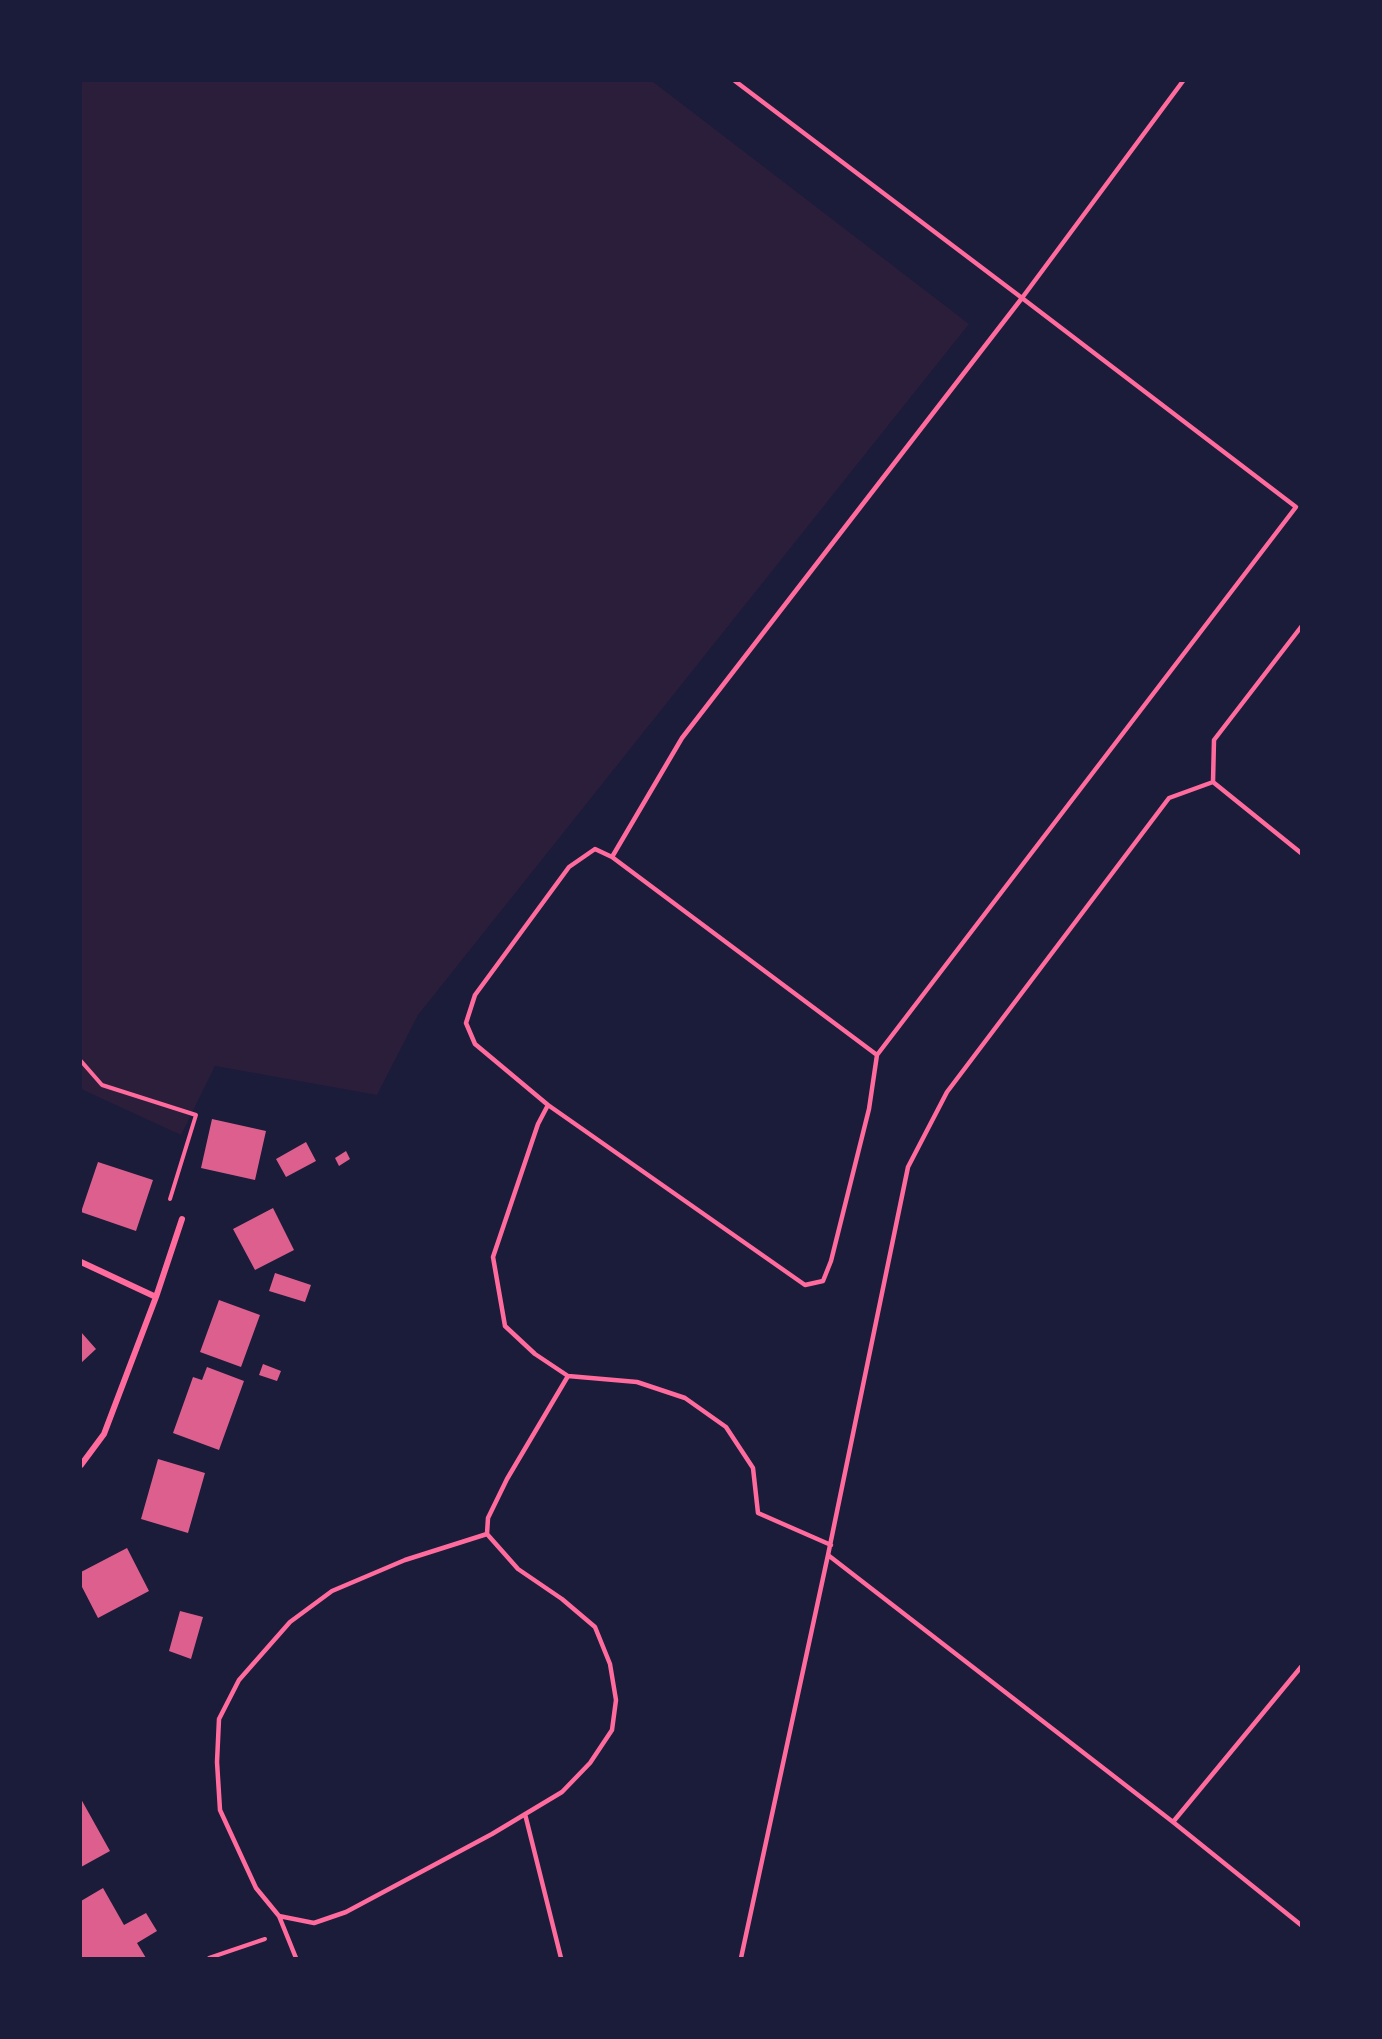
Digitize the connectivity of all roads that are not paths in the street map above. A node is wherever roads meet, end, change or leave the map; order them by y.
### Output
1 (736, 81) edge
2 (1183, 81) edge
3 (1022, 298) junction
4 (1301, 500) edge
5 (1296, 507) junction
6 (1301, 627) edge
7 (1213, 782) junction
8 (1301, 853) edge
9 (612, 857) junction
10 (877, 1055) junction
11 (548, 1105) junction
12 (182, 1219) road end
13 (81, 1262) edge
14 (156, 1297) junction
15 (568, 1376) junction
16 (81, 1465) edge
17 (487, 1534) junction
18 (831, 1545) junction
19 (828, 1555) junction
20 (1301, 1667) edge
21 (525, 1814) junction
22 (1173, 1822) junction
23 (279, 1916) junction
24 (1301, 1925) edge
25 (296, 1958) edge
26 (561, 1958) edge
27 (741, 1958) edge

1 - 3 lane
2 - 3 lane
3 - 5 lane
3 - 9 lane
4 - 5 lane
5 - 10 lane
6 - 7 lane
7 - 8 lane
7 - 18 lane
9 - 10 lane
9 - 11 lane
10 - 11 lane
11 - 15 lane
12 - 14 street
13 - 14 street
14 - 16 street
15 - 17 lane
15 - 18 lane
17 - 21 lane
17 - 23 lane
18 - 19 lane
19 - 22 lane
19 - 27 lane
20 - 22 lane
21 - 23 lane
21 - 26 lane
22 - 24 lane
23 - 25 lane

